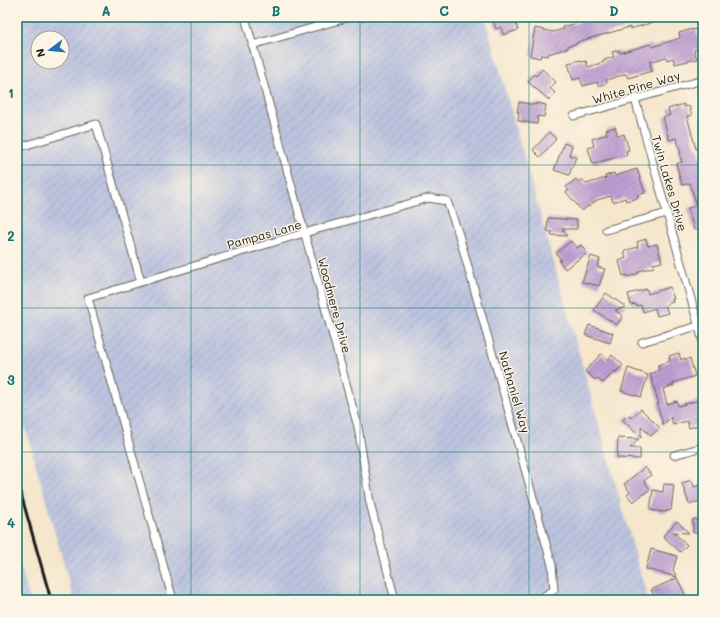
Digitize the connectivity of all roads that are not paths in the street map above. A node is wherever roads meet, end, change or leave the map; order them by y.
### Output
1 (245, 17) edge
2 (350, 17) edge
3 (252, 45) junction
4 (703, 80) edge
5 (635, 99) junction
6 (574, 116) dead end
7 (17, 148) edge
8 (447, 201) joint
9 (667, 213) junction
10 (606, 230) dead end
11 (304, 234) junction
12 (141, 282) junction
13 (698, 326) junction
14 (642, 342) dead end
15 (703, 342) edge
16 (703, 447) edge
17 (674, 455) dead end
18 (173, 600) edge
19 (396, 600) edge
20 (538, 600) edge

1 - 3 street, Woodmere Drive
2 - 3 street
3 - 11 street, Woodmere Drive
4 - 5 street, White Pine Way
5 - 6 street, White Pine Way
5 - 9 street, Twin Lakes Drive
7 - 12 street
8 - 11 street, Pampas Lane
8 - 20 street, Nathaniel Way
9 - 10 street
9 - 13 street, Twin Lakes Drive
11 - 12 street, Pampas Lane
11 - 19 street, Woodmere Drive
12 - 18 street, Pampas Lane
13 - 14 street
13 - 15 street, Twin Lakes Drive
16 - 17 street

